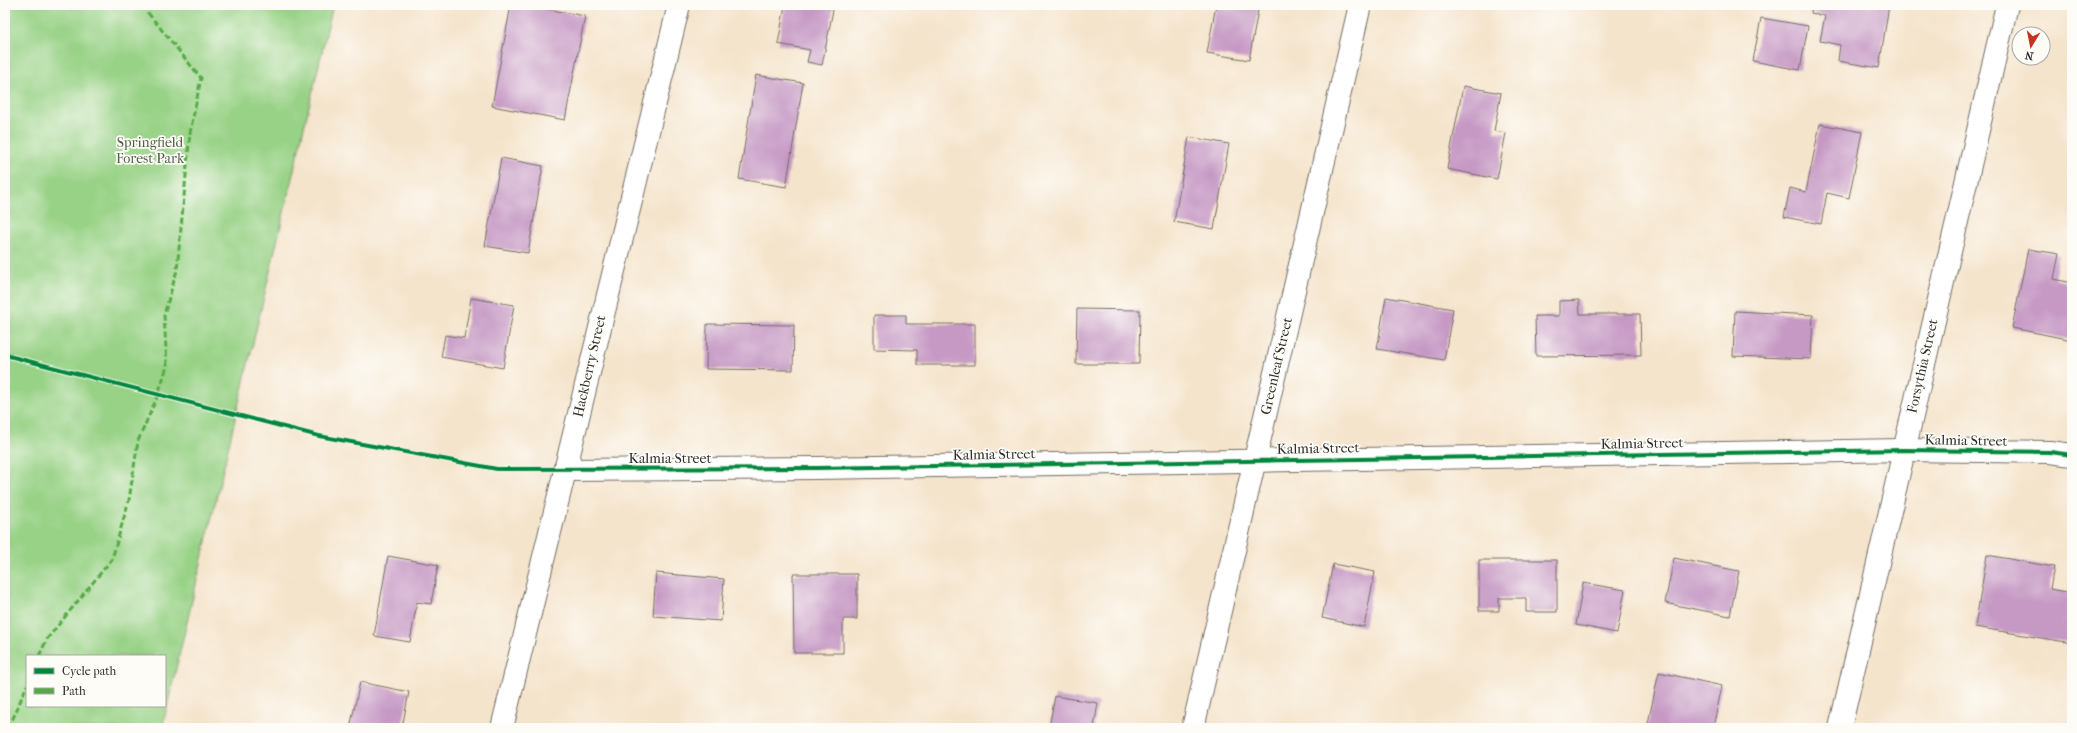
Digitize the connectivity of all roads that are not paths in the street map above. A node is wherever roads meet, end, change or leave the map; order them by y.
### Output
1 (679, 5) edge
2 (1360, 5) edge
3 (2007, 5) edge
4 (1903, 450) junction
5 (2072, 454) edge
6 (1255, 460) junction
7 (564, 470) junction
8 (502, 728) edge
9 (1193, 728) edge
10 (1840, 728) edge

1 - 7 street, Hackberry Street
2 - 6 street, Greenleaf Street
3 - 4 street, Forsythia Street
4 - 5 street, Kalmia Street
4 - 6 street, Kalmia Street
4 - 10 street, Forsythia Street
6 - 7 street, Kalmia Street
6 - 9 street, Greenleaf Street
7 - 8 street, Hackberry Street

